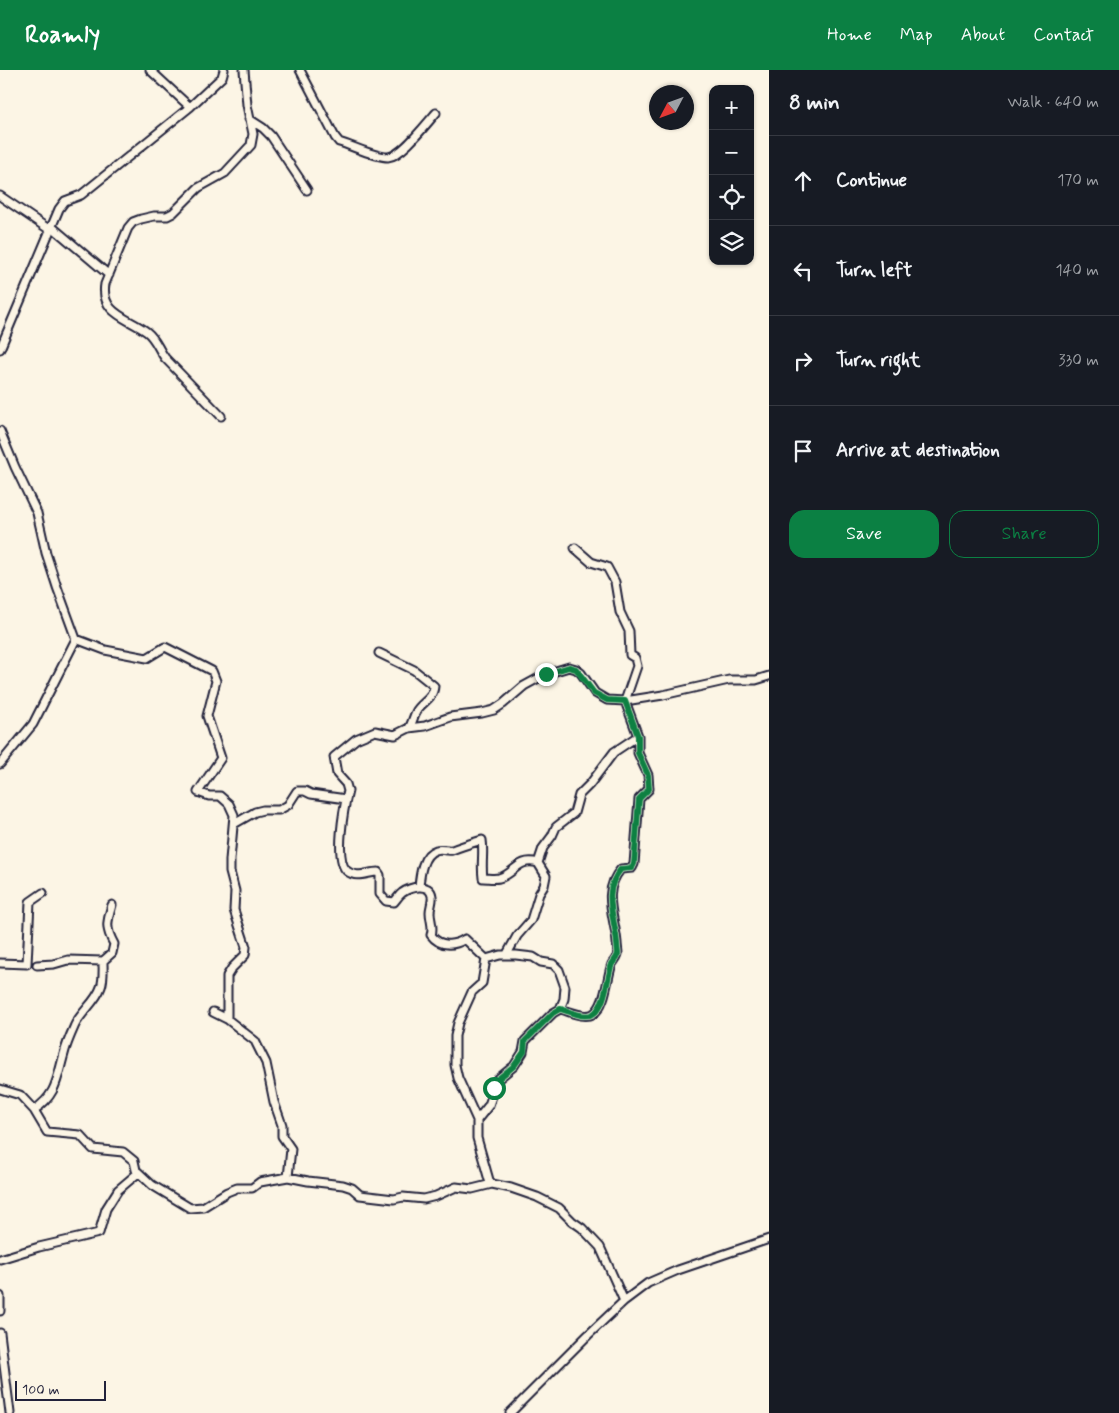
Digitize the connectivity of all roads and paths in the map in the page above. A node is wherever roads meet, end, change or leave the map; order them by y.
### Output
1 (150, 70) edge
2 (224, 70) edge
3 (244, 70) edge
4 (300, 70) edge
5 (190, 106) junction
6 (436, 113) dead end
7 (249, 119) junction
8 (307, 190) dead end
9 (0, 196) edge
10 (50, 228) junction
11 (108, 275) junction
12 (0, 349) edge
13 (221, 416) dead end
14 (0, 431) edge
15 (575, 548) dead end
16 (76, 639) junction
17 (380, 653) dead end
18 (769, 676) edge
19 (625, 701) junction
20 (409, 728) junction
21 (638, 736) junction
22 (0, 764) edge
23 (346, 799) junction
24 (234, 824) junction
25 (538, 863) junction
26 (419, 887) junction
27 (42, 893) dead end
28 (112, 905) dead end
29 (507, 954) junction
30 (486, 959) junction
31 (103, 960) junction
32 (0, 963) edge
33 (37, 965) dead end
34 (560, 1009) junction
35 (213, 1012) dead end
36 (227, 1019) junction
37 (0, 1089) edge
38 (34, 1110) junction
39 (477, 1120) junction
40 (138, 1172) junction
41 (288, 1177) junction
42 (492, 1184) junction
43 (769, 1239) edge
44 (0, 1259) edge
45 (0, 1296) edge
46 (624, 1301) junction
47 (0, 1311) edge
48 (0, 1333) edge
49 (10, 1413) edge
50 (510, 1413) edge

1 - 5 street
2 - 5 street
3 - 7 street
4 - 6 street
5 - 10 street
7 - 8 street
7 - 11 street
9 - 10 street
10 - 11 street
10 - 12 street
11 - 13 street
14 - 16 street
15 - 19 street
16 - 22 street
16 - 24 street
17 - 20 street
18 - 19 street
19 - 20 street
19 - 21 street
20 - 23 street
21 - 25 street
21 - 34 street
23 - 24 street
23 - 26 street
24 - 36 street
25 - 26 street
25 - 29 street
26 - 30 street
27 - 32 street
28 - 31 street
29 - 30 street
29 - 34 street
30 - 39 street
31 - 33 street
31 - 38 street
34 - 39 street
35 - 36 street
36 - 41 street
37 - 38 street
38 - 40 street
39 - 42 street
40 - 41 street
40 - 44 street
41 - 42 street
42 - 46 street
43 - 46 street
45 - 47 street
46 - 50 street
48 - 49 street

